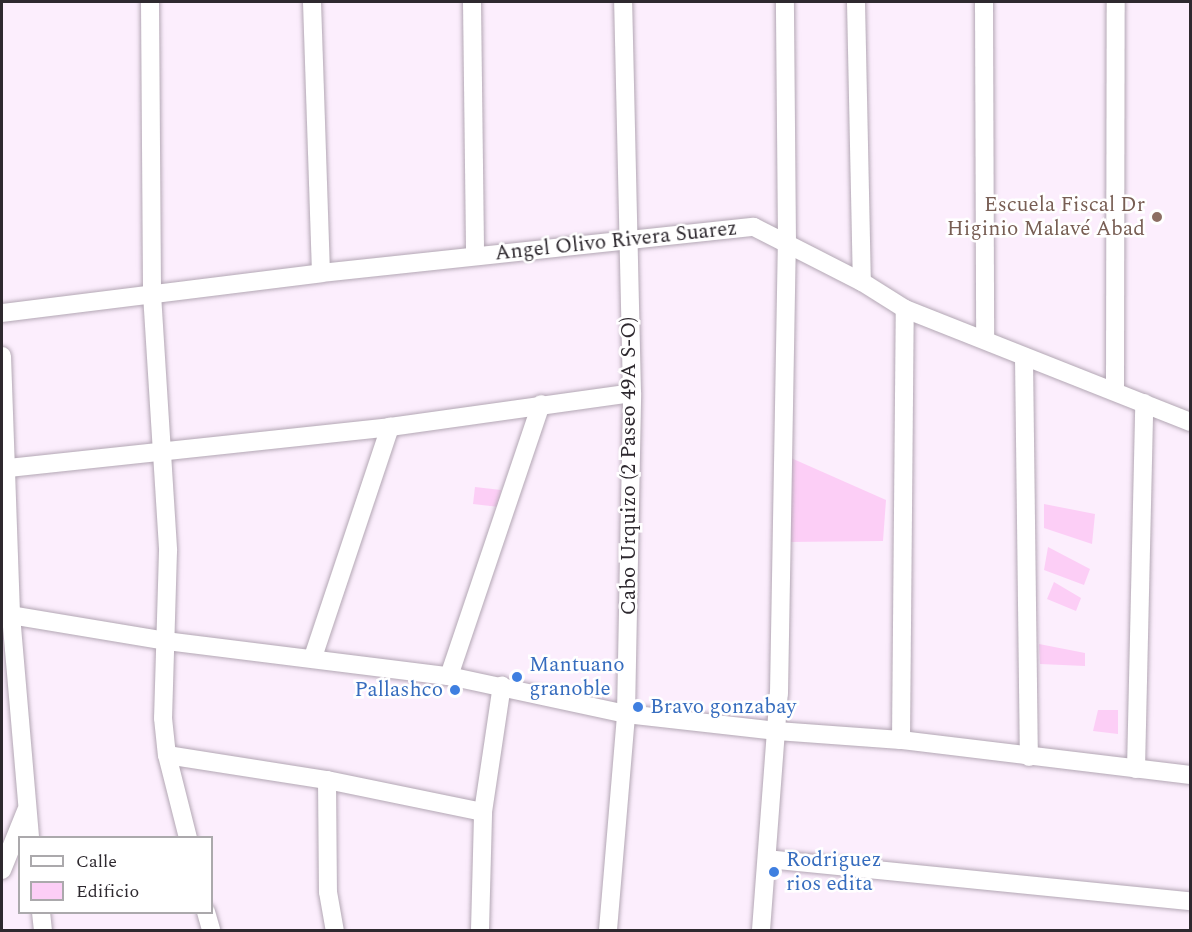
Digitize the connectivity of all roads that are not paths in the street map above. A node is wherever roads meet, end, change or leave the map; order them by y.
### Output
1 (150, 2) edge
2 (312, 2) edge
3 (472, 2) edge
4 (623, 2) edge
5 (785, 2) edge
6 (856, 2) edge
7 (984, 2) edge
8 (1116, 2) edge
9 (629, 239) junction
10 (787, 242) junction
11 (475, 256) junction
12 (321, 273) junction
13 (862, 282) junction
14 (152, 294) junction
15 (905, 309) junction
16 (2, 313) edge
17 (985, 339) junction
18 (2, 356) edge
19 (1024, 358) junction
20 (1115, 390) junction
21 (632, 393) junction
22 (1144, 403) junction
23 (541, 404) junction
24 (1191, 422) edge
25 (390, 427) junction
26 (160, 451) junction
27 (8, 468) junction
28 (11, 615) junction
29 (166, 641) junction
30 (313, 657) junction
31 (449, 676) junction
32 (502, 685) junction
33 (626, 714) junction
34 (777, 732) junction
35 (902, 740) junction
36 (167, 755) junction
37 (1029, 757) junction
38 (1136, 769) junction
39 (1191, 775) edge
40 (327, 780) junction
41 (26, 811) junction
42 (483, 812) junction
43 (30, 836) edge
44 (188, 836) edge
45 (767, 859) junction
46 (2, 870) edge
47 (1191, 901) edge
48 (41, 914) edge
49 (207, 914) edge
50 (44, 930) edge
51 (211, 930) edge
52 (334, 930) edge
53 (480, 930) edge
54 (608, 930) edge
55 (761, 930) edge

1 - 14 street
2 - 12 street
3 - 11 street
4 - 9 street, Cabo Urquizo (2 Paseo 49A S-O)
5 - 10 street
6 - 13 street
7 - 17 street
8 - 20 street
9 - 10 street, Angel Olivo Rivera Suarez
9 - 11 street, Angel Olivo Rivera Suarez
9 - 21 street, Cabo Urquizo (2 Paseo 49A S-O)
10 - 13 street, Angel Olivo Rivera Suarez
10 - 34 street
11 - 12 street, Angel Olivo Rivera Suarez
12 - 14 street, Angel Olivo Rivera Suarez
13 - 15 street, Angel Olivo Rivera Suarez
14 - 16 street, Angel Olivo Rivera Suarez
14 - 26 street
15 - 17 street, Angel Olivo Rivera Suarez
15 - 35 street
17 - 19 street, Angel Olivo Rivera Suarez
18 - 27 street
19 - 20 street, Angel Olivo Rivera Suarez
19 - 37 street
20 - 22 street, Angel Olivo Rivera Suarez
21 - 23 street
21 - 33 street, Cabo Urquizo (2 Paseo 49A S-O)
22 - 24 street, Angel Olivo Rivera Suarez
22 - 38 street
23 - 25 street
23 - 31 street
25 - 26 street
25 - 30 street
26 - 27 street
26 - 29 street
27 - 28 street
28 - 29 street
28 - 41 street
29 - 30 street
29 - 36 street
30 - 31 street
31 - 32 street
32 - 33 street
32 - 42 street
33 - 34 street
33 - 54 street, Cabo Urquizo (2 Paseo 49A S-O)
34 - 35 street
34 - 45 street
35 - 37 street
36 - 40 street
36 - 44 street
37 - 38 street
38 - 39 street
40 - 42 street
40 - 52 street
41 - 43 street
41 - 46 street
42 - 53 street
45 - 47 street
45 - 55 street
48 - 50 street
49 - 51 street

